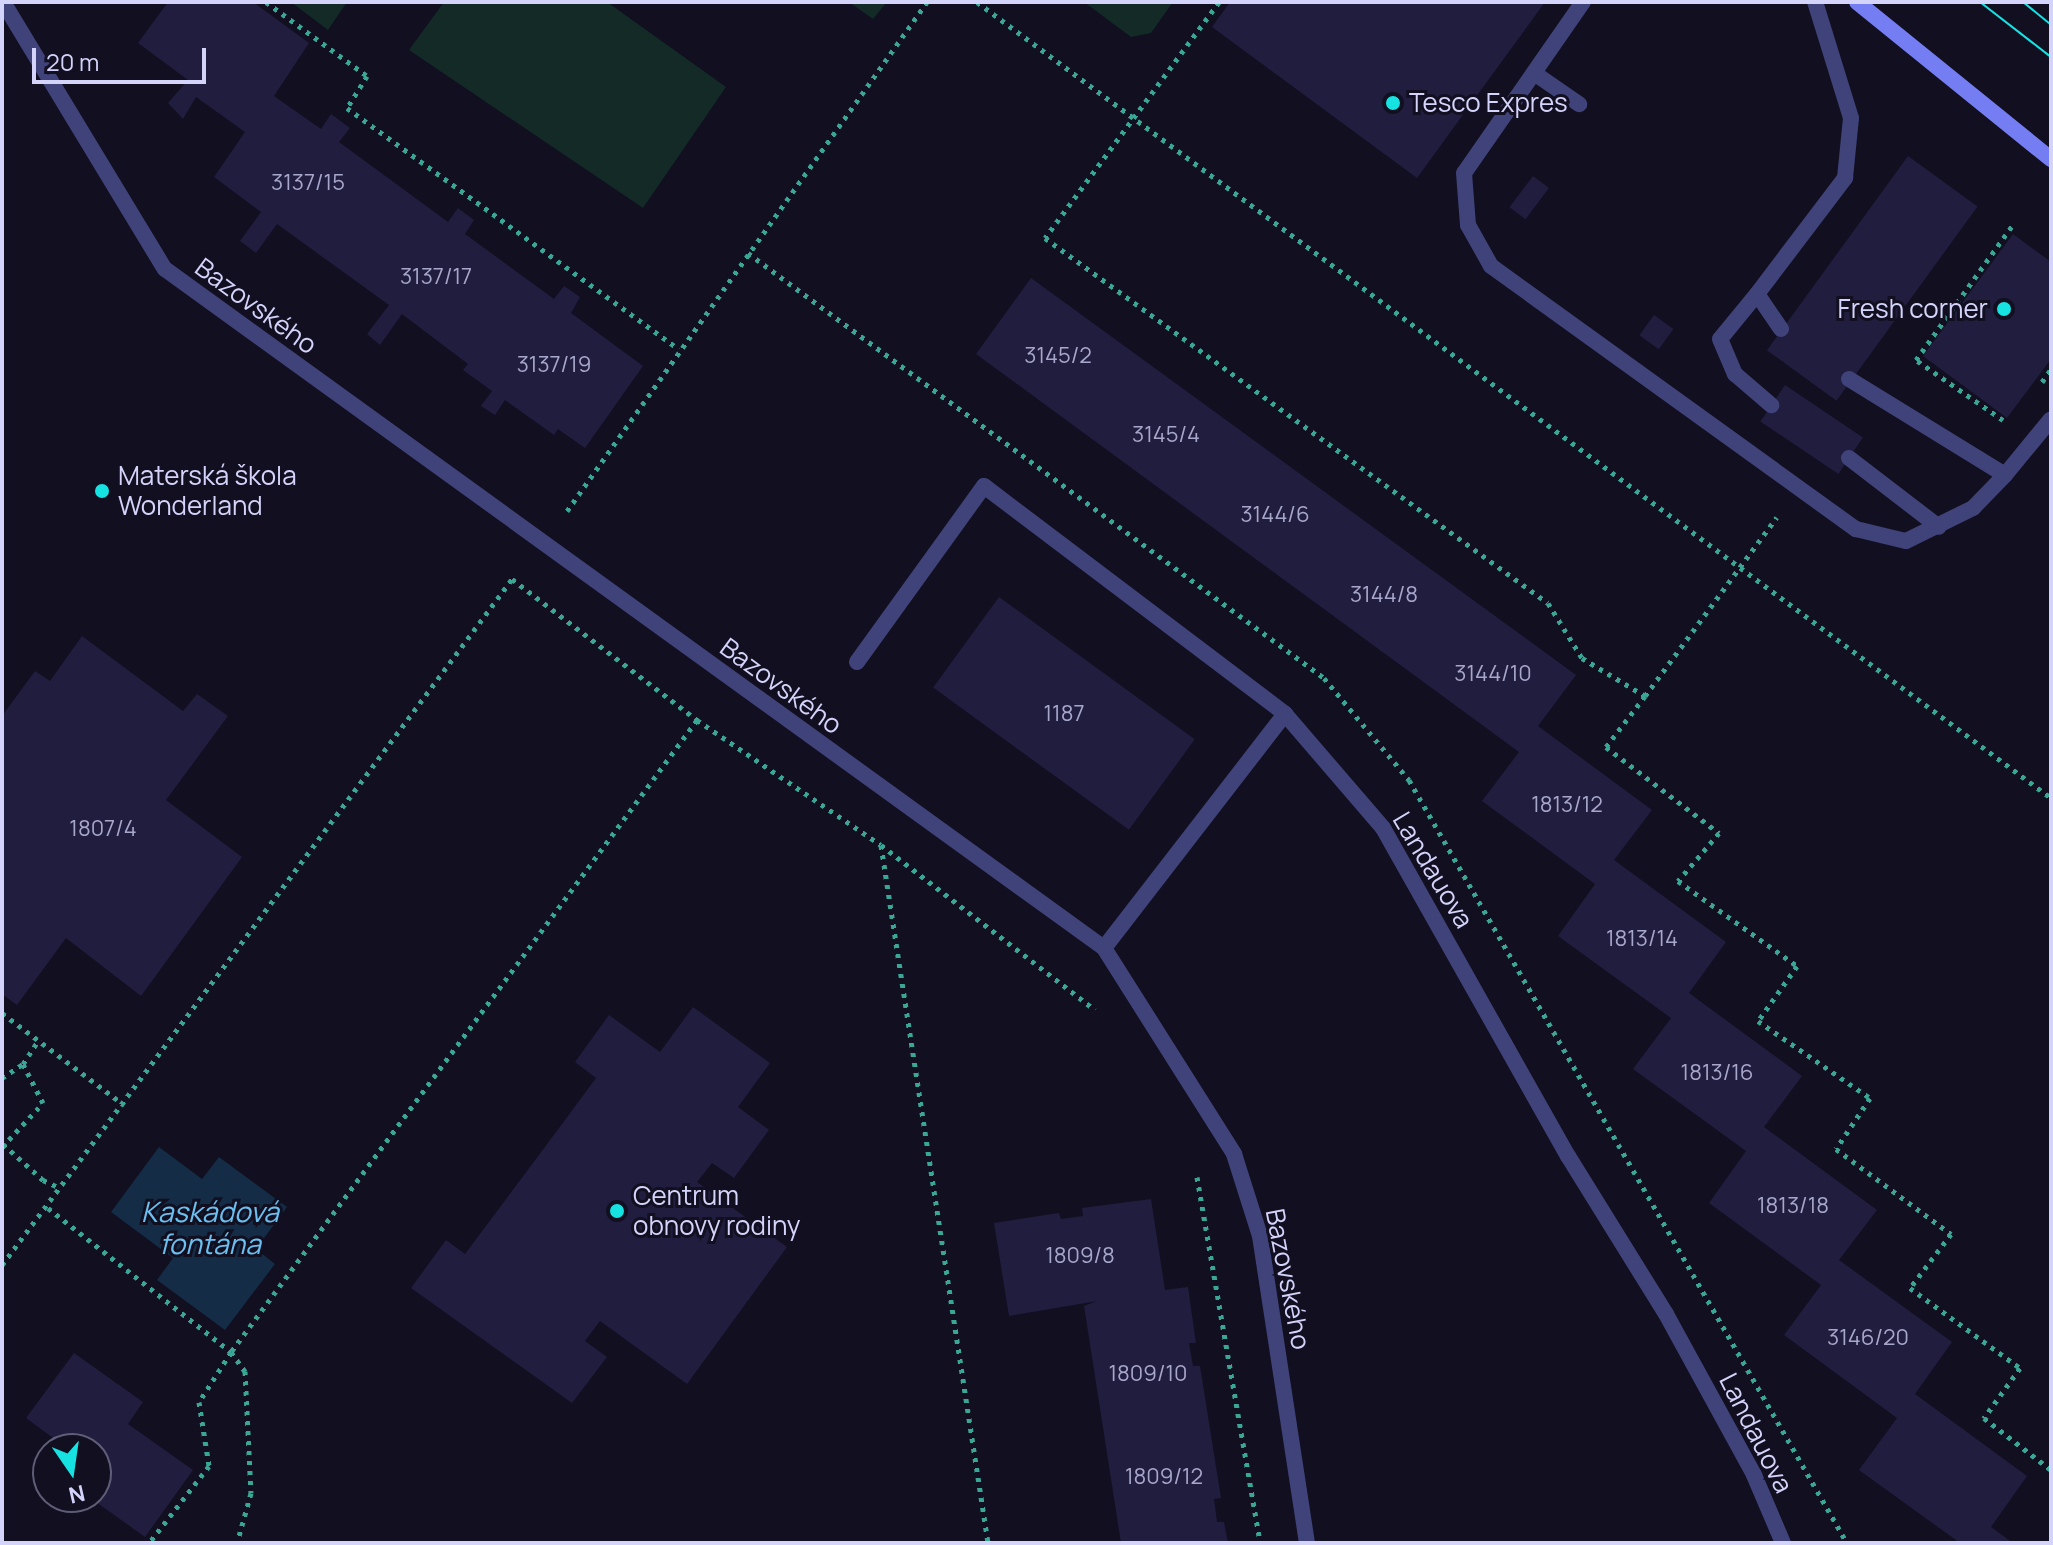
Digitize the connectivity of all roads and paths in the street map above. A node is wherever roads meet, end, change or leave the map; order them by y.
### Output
1 (3, 2) edge
2 (266, 2) edge
3 (927, 2) edge
4 (977, 2) edge
5 (1219, 2) edge
6 (1583, 2) edge
7 (1815, 2) edge
8 (1857, 2) edge
9 (1534, 73) junction
10 (1579, 104) dead end
11 (1133, 119) junction
12 (2051, 159) edge
13 (2012, 226) dead end
14 (748, 253) junction
15 (1757, 294) junction
16 (1781, 329) dead end
17 (679, 349) junction
18 (2051, 369) edge
19 (1849, 379) dead end
20 (2035, 391) dead end
21 (1771, 405) dead end
22 (2051, 419) edge
23 (2010, 425) dead end
24 (1000, 440) dead end
25 (1849, 458) dead end
26 (2005, 475) junction
27 (1798, 487) junction
28 (566, 512) dead end
29 (1939, 527) junction
30 (1739, 568) junction
31 (857, 662) dead end
32 (1645, 696) junction
33 (1285, 714) junction
34 (697, 720) junction
35 (2051, 798) edge
36 (881, 845) junction
37 (1104, 948) junction
38 (2, 1013) edge
39 (1101, 1015) dead end
40 (40, 1039) junction
41 (23, 1064) junction
42 (2, 1078) edge
43 (124, 1105) junction
44 (3, 1145) edge
45 (1196, 1168) dead end
46 (58, 1187) junction
47 (47, 1208) junction
48 (2, 1265) edge
49 (231, 1352) junction
50 (2051, 1470) edge
51 (149, 1543) edge
52 (237, 1543) edge
53 (988, 1543) edge
54 (1260, 1543) edge
55 (1307, 1543) edge
56 (1783, 1543) edge

1 - 37 street, Bazovského
2 - 17 path
3 - 14 path
4 - 11 path
5 - 11 path
6 - 9 street
7 - 15 street
8 - 12 main road
9 - 10 street
9 - 27 street
11 - 30 path
11 - 32 path
13 - 23 path
14 - 17 path
14 - 24 path
15 - 16 street
15 - 21 street
17 - 28 path
18 - 20 path
19 - 26 street
22 - 26 street
25 - 29 street
26 - 29 street
27 - 29 street
27 - 30 path
30 - 32 path
30 - 35 path
31 - 33 street, Landauova
32 - 50 path
33 - 37 street
33 - 56 street, Landauova
34 - 36 path
34 - 43 path
34 - 49 path
36 - 39 path
36 - 53 path
37 - 55 street, Bazovského
38 - 40 path
40 - 41 path
40 - 43 path
41 - 42 path
41 - 44 path
43 - 46 path
44 - 46 path
45 - 54 path
46 - 47 path
47 - 48 path
47 - 49 path
49 - 51 path
49 - 52 path

